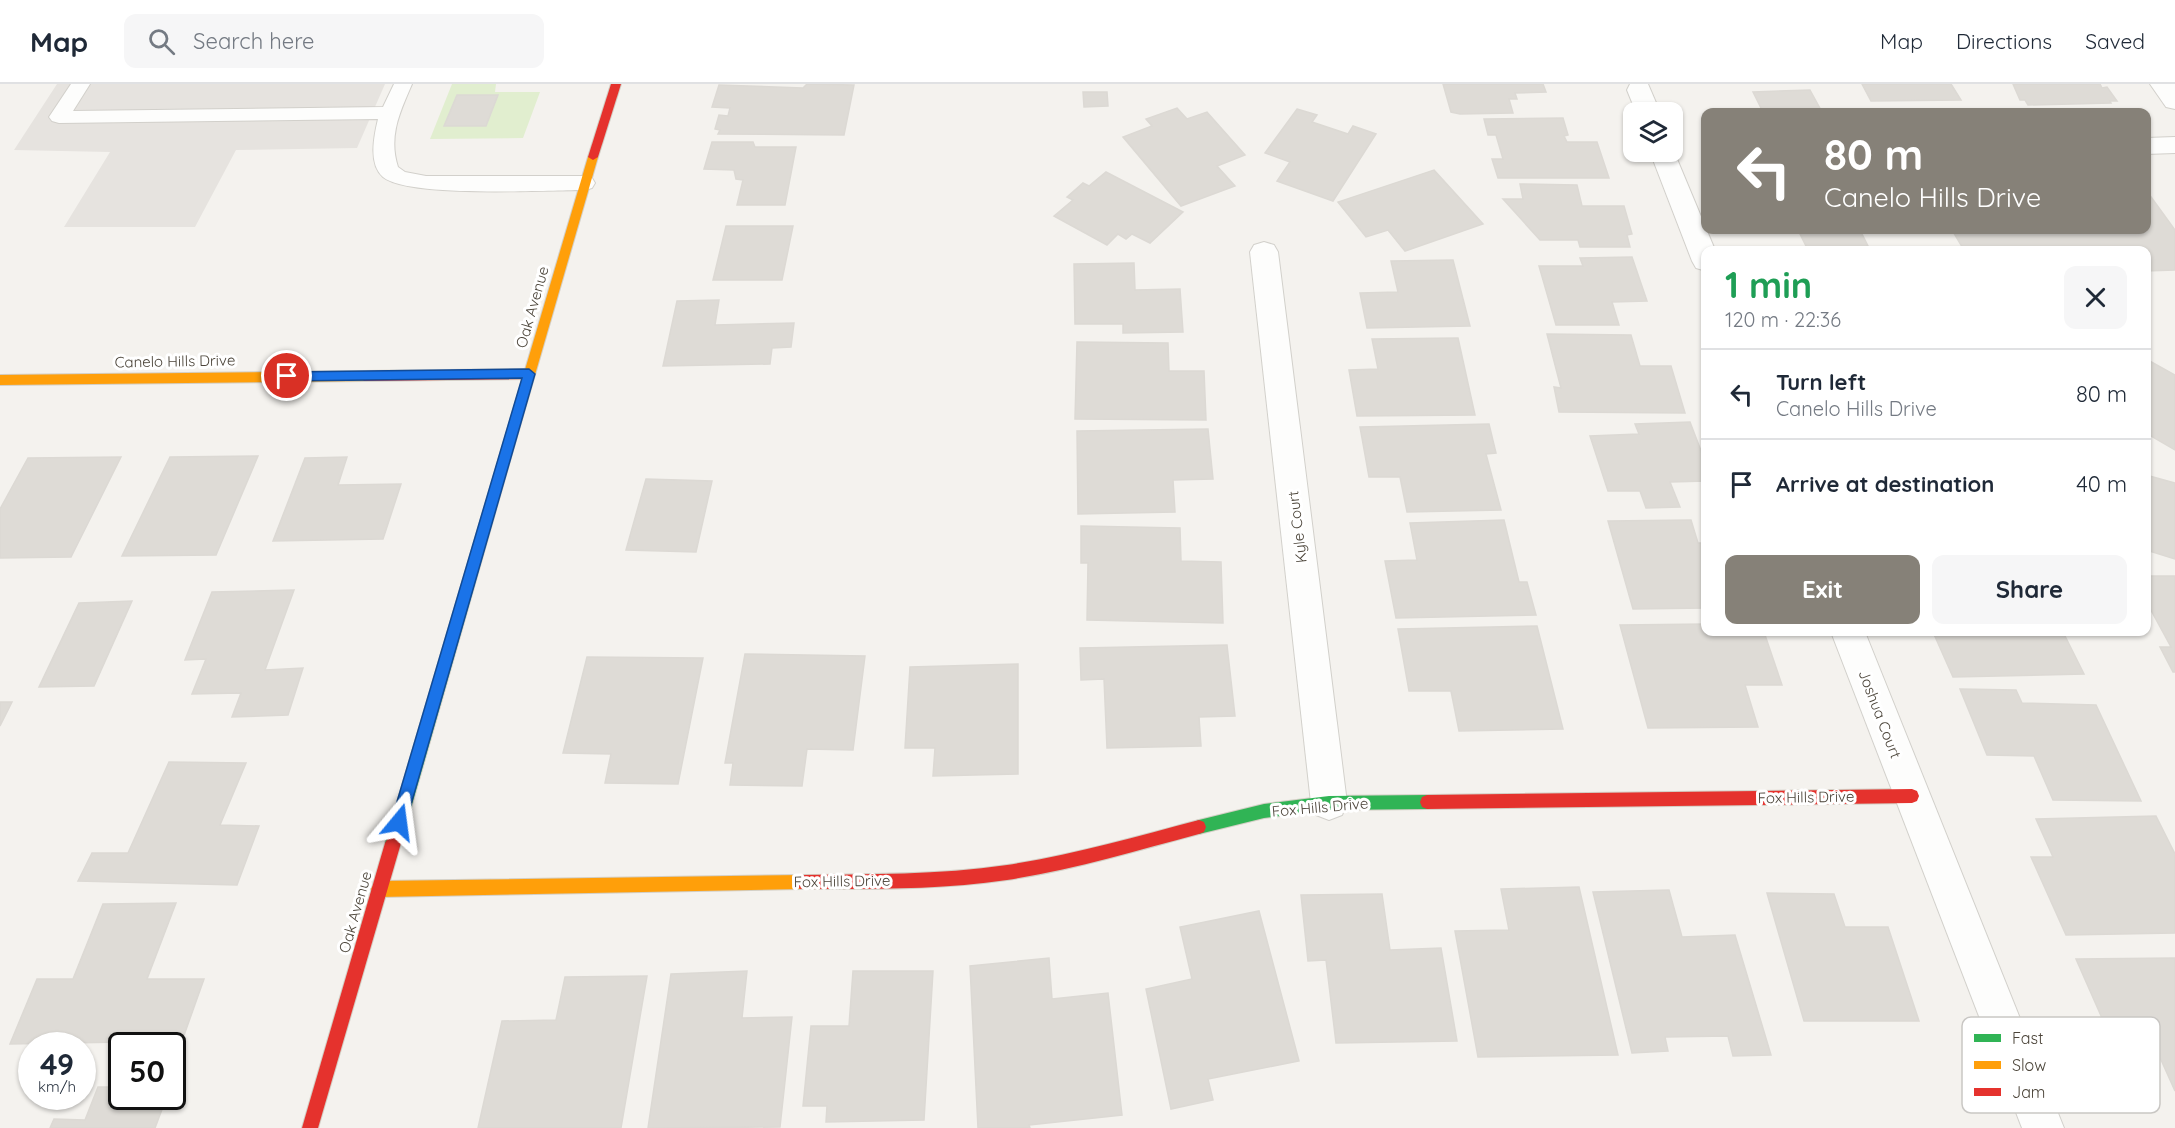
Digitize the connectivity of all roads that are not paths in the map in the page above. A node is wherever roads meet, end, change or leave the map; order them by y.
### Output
1 (81, 84) edge
2 (403, 84) edge
3 (616, 84) edge
4 (2162, 84) edge
5 (1639, 90) dead end
6 (2175, 101) edge
7 (1644, 102) edge
8 (390, 113) junction
9 (2151, 146) edge
10 (2175, 146) edge
11 (1667, 162) edge
12 (585, 183) junction
13 (1701, 248) edge
14 (1264, 252) dead end
15 (529, 374) junction
16 (0, 380) edge
17 (1850, 636) edge
18 (1912, 796) junction
19 (1329, 803) junction
20 (379, 890) junction
21 (1999, 1017) edge
22 (2037, 1113) edge
23 (310, 1128) edge
24 (2043, 1128) edge

1 - 8 lane
2 - 8 lane
3 - 12 street, Oak Avenue
4 - 6 street
5 - 7 street
8 - 12 lane
9 - 10 street
11 - 13 street
12 - 15 street, Oak Avenue
14 - 19 street, Kyle Court
15 - 16 street, Canelo Hills Drive
15 - 20 street, Oak Avenue
17 - 18 street, Joshua Court
18 - 19 street, Fox Hills Drive
18 - 21 street
19 - 20 street, Fox Hills Drive
20 - 23 street, Oak Avenue
22 - 24 street

